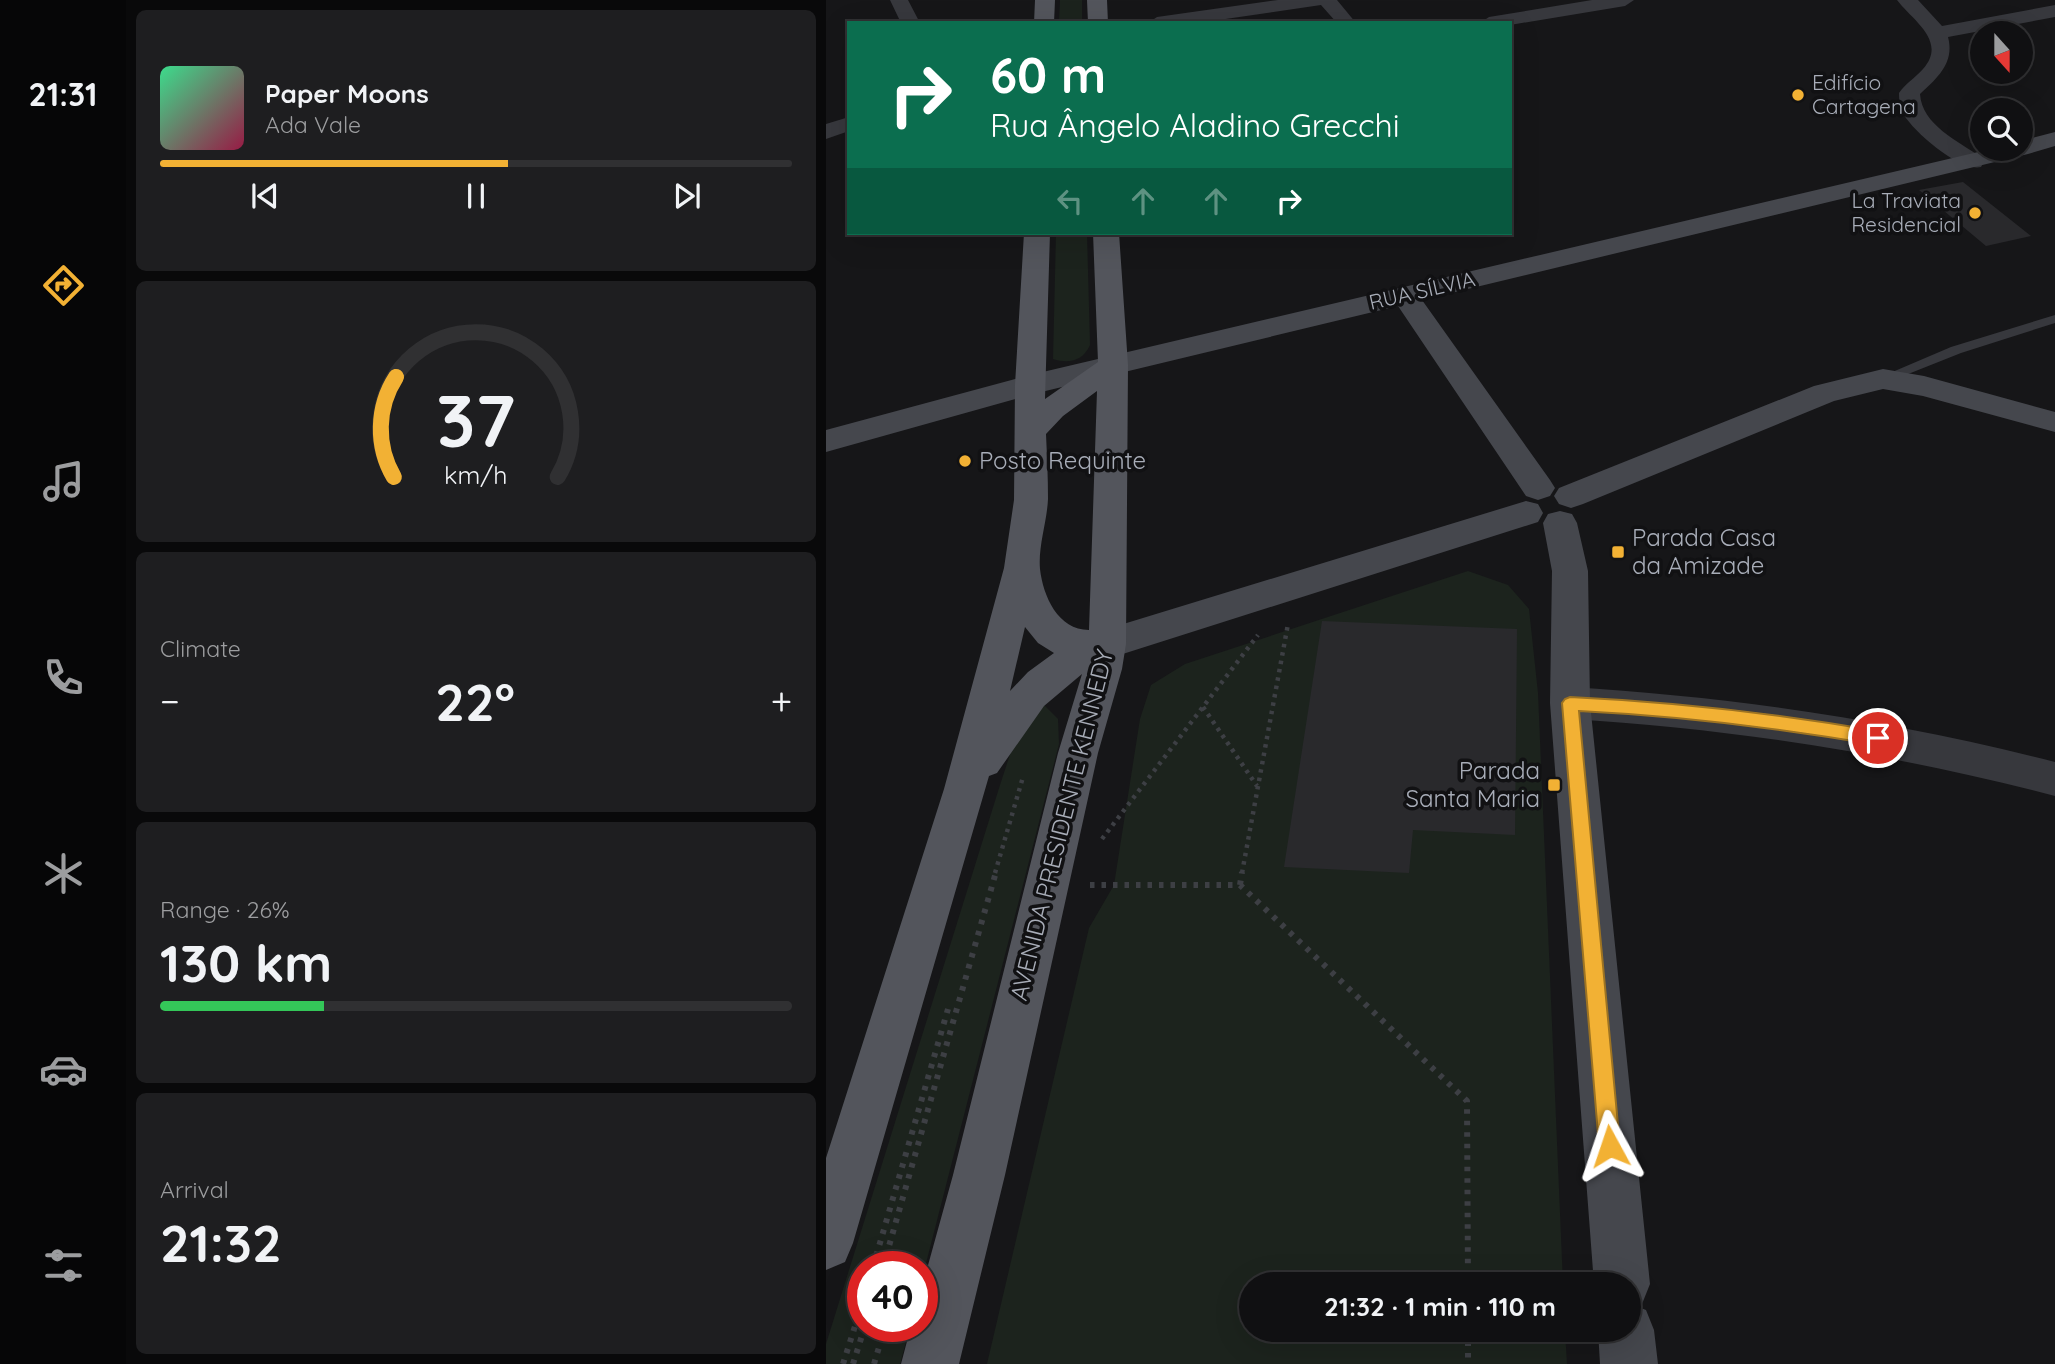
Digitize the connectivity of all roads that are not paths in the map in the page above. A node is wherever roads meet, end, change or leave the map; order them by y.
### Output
1 (899, 0) edge
2 (1045, 0) edge
3 (1097, 0) edge
4 (1317, 0) edge
5 (1327, 0) edge
6 (1625, 0) edge
7 (1906, 0) edge
8 (2055, 11) edge
9 (910, 21) edge
10 (1044, 21) edge
11 (1098, 21) edge
12 (1171, 21) edge
13 (1345, 21) edge
14 (1501, 21) edge
15 (1938, 33) junction
16 (847, 124) edge
17 (826, 132) edge
18 (2055, 139) edge
19 (2033, 145) edge
20 (1977, 161) edge
21 (1973, 162) junction
22 (1037, 235) edge
23 (1107, 235) edge
24 (1404, 295) junction
25 (2055, 319) edge
26 (1113, 365) junction
27 (1882, 379) junction
28 (1030, 385) junction
29 (2055, 422) edge
30 (1031, 431) junction
31 (826, 441) edge
32 (1532, 501) junction
33 (1566, 510) junction
34 (1022, 568) junction
35 (1107, 644) junction
36 (1570, 703) junction
37 (2055, 779) edge
38 (965, 789) junction
39 (826, 1243) edge
40 (1621, 1272) edge
41 (1627, 1342) edge
42 (930, 1364) edge
43 (1629, 1364) edge

1 - 9 street
2 - 10 main road
3 - 11 main road
4 - 12 street
5 - 13 street
6 - 14 street
7 - 15 street
8 - 15 street
15 - 21 street
16 - 17 street
18 - 19 street, RUA SÍLVIA
20 - 21 street, RUA SÍLVIA
21 - 24 street, RUA SÍLVIA
22 - 28 main road
23 - 26 main road, AVENIDA PRESIDENTE KENNEDY
24 - 26 street, RUA SÍLVIA
24 - 32 street
25 - 27 lane
26 - 28 street, RUA SÍLVIA
26 - 30 main road
26 - 35 main road, AVENIDA PRESIDENTE KENNEDY
27 - 29 street
27 - 33 street
28 - 30 main road
28 - 31 street, RUA SÍLVIA
30 - 34 main road
32 - 33 street
32 - 35 street
33 - 36 street
34 - 35 main road
34 - 38 main road
35 - 38 main road
35 - 42 main road, AVENIDA PRESIDENTE KENNEDY
36 - 37 street
36 - 40 street
38 - 39 main road
41 - 43 street

